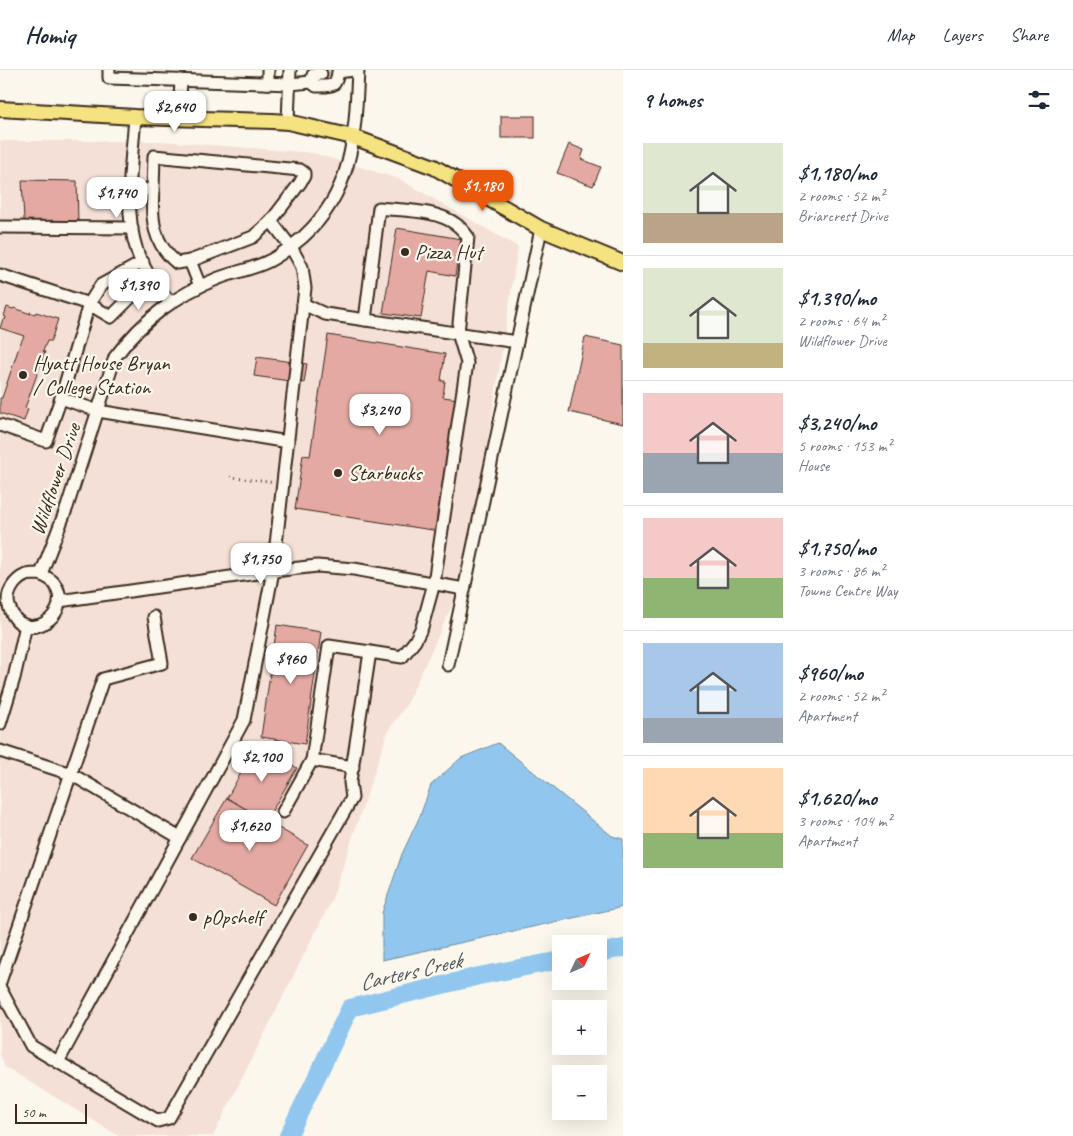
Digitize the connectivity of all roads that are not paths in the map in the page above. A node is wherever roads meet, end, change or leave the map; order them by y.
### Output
1 (109, 70) edge
2 (239, 70) edge
3 (268, 70) edge
4 (290, 70) edge
5 (354, 70) edge
6 (358, 70) edge
7 (330, 73) junction
8 (181, 80) junction
9 (239, 82) junction
10 (311, 82) junction
11 (268, 83) junction
12 (290, 84) junction
13 (0, 109) edge
14 (135, 117) junction
15 (180, 118) junction
16 (288, 122) junction
17 (353, 137) junction
18 (130, 189) junction
19 (153, 190) junction
20 (271, 221) junction
21 (0, 227) edge
22 (132, 228) junction
23 (541, 229) junction
24 (291, 247) junction
25 (190, 261) junction
26 (142, 262) junction
27 (623, 263) edge
28 (0, 275) edge
29 (200, 286) junction
30 (134, 294) dead end
31 (170, 302) junction
32 (89, 304) junction
33 (303, 304) junction
34 (365, 320) junction
35 (458, 333) junction
36 (517, 342) junction
37 (61, 398) junction
38 (98, 411) junction
39 (0, 425) edge
40 (288, 442) junction
41 (273, 570) junction
42 (41, 574) junction
43 (434, 583) junction
44 (464, 589) junction
45 (59, 601) junction
46 (4, 602) edge
47 (154, 618) dead end
48 (26, 625) junction
49 (370, 652) junction
50 (448, 665) dead end
51 (0, 724) edge
52 (0, 751) edge
53 (312, 760) junction
54 (352, 767) junction
55 (71, 774) junction
56 (283, 812) dead end
57 (180, 838) junction
58 (0, 982) edge
59 (0, 988) edge
60 (58, 1062) junction

1 - 8 street
2 - 9 street
3 - 11 street
4 - 12 street
5 - 7 street
6 - 17 street, Wildflower Drive
7 - 10 street
7 - 10 street
8 - 9 street
8 - 15 street
9 - 11 street
10 - 12 street
11 - 12 street
12 - 16 street
13 - 14 main road
14 - 15 main road
14 - 18 street
15 - 16 main road
16 - 17 main road
17 - 23 main road
17 - 24 street, Wildflower Drive
18 - 19 street
18 - 22 street
19 - 20 street
19 - 25 street
20 - 24 street
20 - 25 street
21 - 22 street
22 - 26 street
23 - 27 main road
23 - 36 street
24 - 29 street, Wildflower Drive
24 - 33 street
25 - 29 street
26 - 31 street
26 - 32 street
28 - 32 street
29 - 31 street, Wildflower Drive
30 - 32 street
31 - 38 street, Wildflower Drive
32 - 37 street
33 - 34 street
33 - 40 street
34 - 35 street
34 - 35 street
35 - 36 street
35 - 43 street
36 - 44 street
37 - 38 street
37 - 39 street
38 - 40 street
38 - 42 street, Wildflower Drive
40 - 41 street
41 - 43 street
41 - 45 street
41 - 57 street
42 - 45 street
42 - 46 street
43 - 44 street
43 - 49 street
44 - 50 street
45 - 48 street
46 - 48 street
47 - 55 street
48 - 51 street
49 - 53 street
49 - 54 street
52 - 55 street
53 - 54 street
53 - 56 street
54 - 60 street
55 - 57 street
55 - 58 street
57 - 60 street
59 - 60 street

